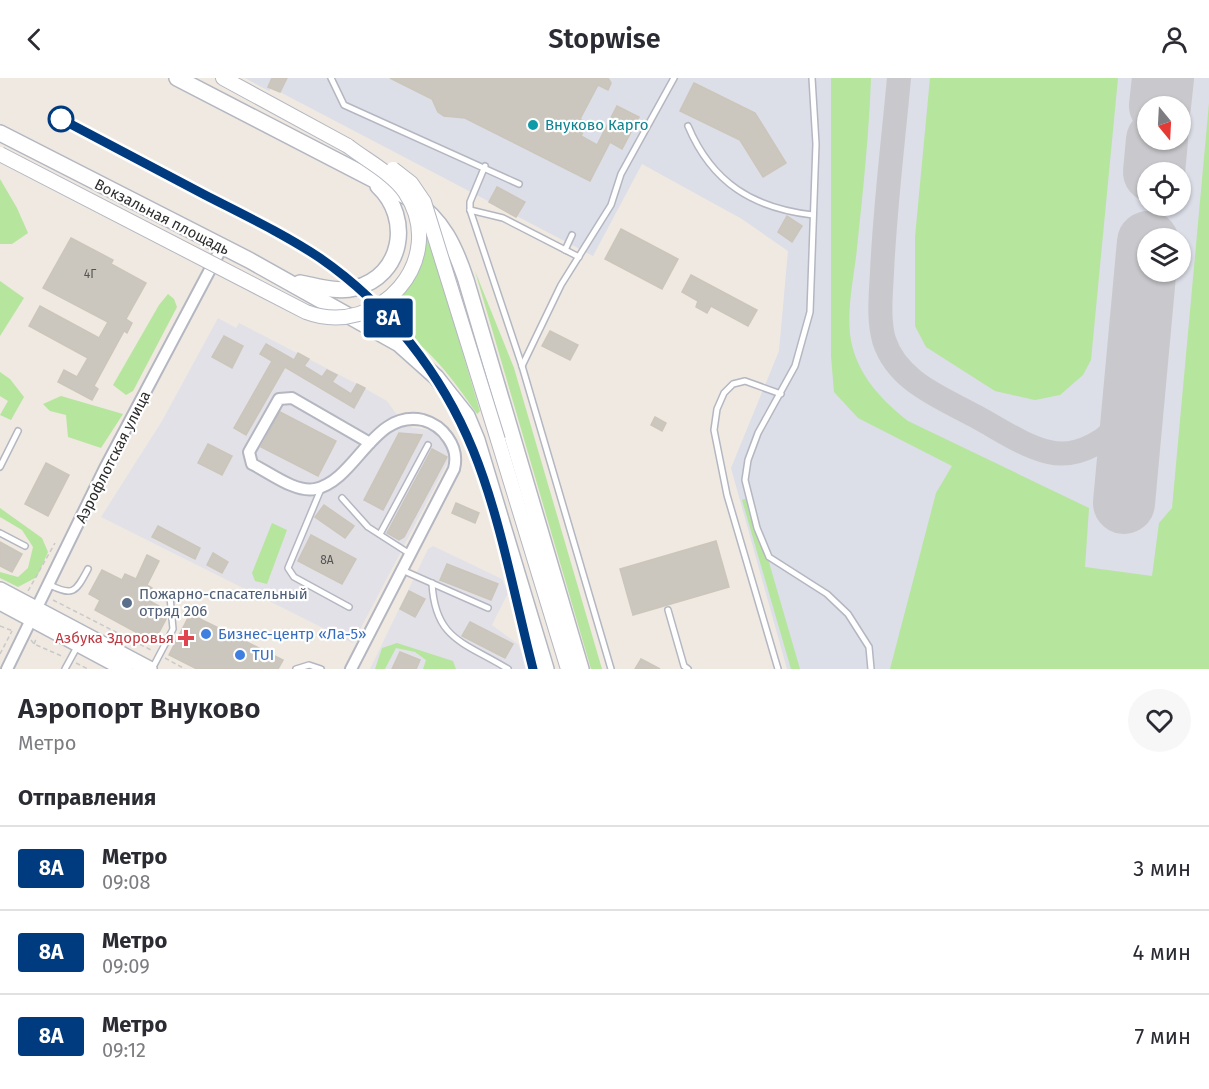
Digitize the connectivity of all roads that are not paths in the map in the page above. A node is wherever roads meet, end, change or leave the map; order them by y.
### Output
1 (177, 78) edge
2 (188, 78) edge
3 (223, 78) edge
4 (331, 78) edge
5 (674, 78) edge
6 (812, 78) edge
7 (199, 89) junction
8 (688, 126) dead end
9 (0, 133) edge
10 (348, 146) junction
11 (0, 154) edge
12 (484, 166) junction
13 (354, 169) junction
14 (519, 184) dead end
15 (470, 210) junction
16 (813, 216) junction
17 (573, 235) dead end
18 (222, 247) junction
19 (565, 250) junction
20 (579, 257) junction
21 (288, 282) junction
22 (522, 366) junction
23 (781, 394) junction
24 (18, 431) dead end
25 (370, 442) junction
26 (428, 445) dead end
27 (0, 467) edge
28 (322, 487) junction
29 (342, 498) dead end
30 (0, 533) edge
31 (380, 534) junction
32 (25, 546) dead end
33 (410, 554) junction
34 (88, 569) dead end
35 (402, 570) junction
36 (432, 583) junction
37 (50, 585) junction
38 (0, 590) edge
39 (170, 597) dead end
40 (0, 602) edge
41 (349, 607) dead end
42 (488, 608) dead end
43 (668, 610) dead end
44 (35, 615) junction
45 (78, 644) junction
46 (7, 669) edge
47 (65, 669) edge
48 (126, 669) edge
49 (151, 669) edge
50 (296, 669) edge
51 (321, 669) edge
52 (351, 669) edge
53 (508, 669) edge
54 (546, 669) edge
55 (568, 669) edge
56 (581, 669) edge
57 (611, 669) edge
58 (688, 669) edge
59 (778, 669) edge
60 (871, 669) edge

1 - 7 main road
2 - 7 main road
3 - 10 street
4 - 12 lane
5 - 20 lane
6 - 16 lane
7 - 13 main road
8 - 16 lane
9 - 18 main road, Вокзальная площадь
10 - 11 street, bridge
10 - 55 street, bridge
12 - 14 lane
12 - 15 lane
13 - 21 main road
13 - 56 main road
15 - 19 lane
15 - 22 lane
16 - 23 lane
17 - 19 lane
18 - 21 main road, Вокзальная площадь
18 - 37 street, Аэрофлотская улица
19 - 20 lane
20 - 22 lane
21 - 54 main road, Вокзальная площадь
22 - 57 lane
23 - 59 lane
23 - 60 lane
24 - 27 lane
25 - 28 street
25 - 28 street
25 - 33 street
26 - 31 lane
28 - 41 lane
29 - 31 lane
30 - 32 lane
31 - 33 lane
33 - 35 street
34 - 37 lane
35 - 36 lane
35 - 52 street
36 - 42 lane
36 - 53 lane
37 - 44 street, Аэрофлотская улица
38 - 44 main road
39 - 49 lane
40 - 44 main road
43 - 58 lane
44 - 45 main road
44 - 46 street, Аэрофлотская улица
44 - 49 main road
45 - 47 lane
45 - 48 main road
50 - 51 lane

